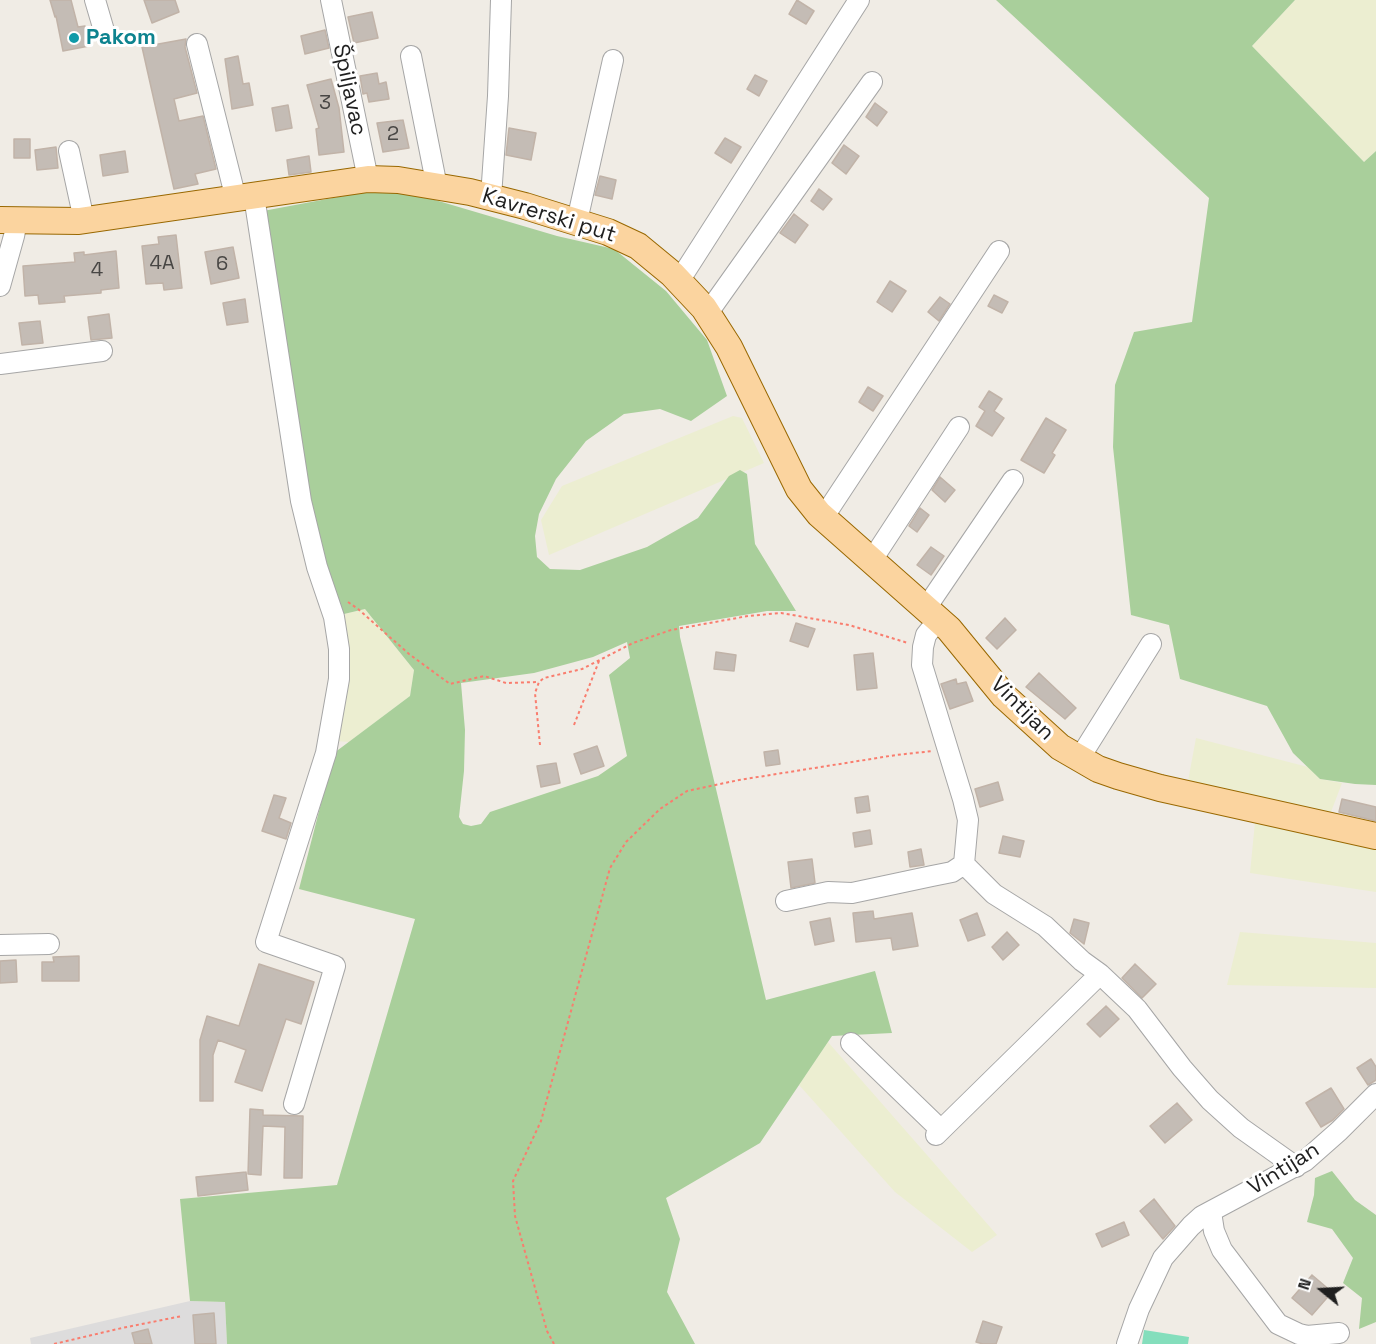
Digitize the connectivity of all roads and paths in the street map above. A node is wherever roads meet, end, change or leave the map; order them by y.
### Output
1 (95, 0) edge
2 (330, 0) edge
3 (501, 0) edge
4 (859, 0) edge
5 (105, 34) dead end
6 (197, 44) dead end
7 (411, 56) dead end
8 (613, 60) dead end
9 (872, 82) dead end
10 (69, 151) dead end
11 (368, 179) junction
12 (437, 187) junction
13 (245, 197) junction
14 (491, 197) junction
15 (8, 220) edge
16 (84, 220) junction
17 (577, 221) junction
18 (999, 251) dead end
19 (679, 281) junction
20 (0, 286) edge
21 (707, 314) junction
22 (102, 351) dead end
23 (0, 364) edge
24 (768, 426) joint
25 (959, 427) dead end
26 (1013, 480) dead end
27 (823, 518) junction
28 (872, 560) junction
29 (324, 587) junction
30 (932, 614) junction
31 (1151, 644) dead end
32 (923, 647) junction
33 (599, 661) junction
34 (539, 682) junction
35 (574, 725) dead end
36 (540, 745) dead end
37 (947, 746) junction
38 (1079, 759) junction
39 (1376, 836) edge
40 (964, 864) junction
41 (786, 901) dead end
42 (49, 944) dead end
43 (0, 945) edge
44 (1100, 974) junction
45 (850, 1044) dead end
46 (1376, 1094) edge
47 (294, 1104) dead end
48 (1296, 1167) junction
49 (1211, 1212) junction
50 (182, 1316) dead end
51 (1339, 1333) dead end
52 (54, 1344) edge
53 (554, 1344) edge
54 (1126, 1344) edge

1 - 5 street
2 - 11 street, Špiljavac
3 - 14 street
4 - 19 street
6 - 13 street
7 - 12 street
8 - 17 street
9 - 21 street
10 - 16 street
11 - 12 main road, Kavrerski put
11 - 13 main road, Kavrerski put
12 - 14 main road, Kavrerski put
13 - 16 main road, Kavrerski put
13 - 29 street
14 - 17 main road, Kavrerski put
15 - 16 main road, Kavrerski put
15 - 20 street
17 - 19 main road, Kavrerski put
18 - 27 street
19 - 21 main road, Kavrerski put
21 - 24 main road, Kavrerski put
22 - 23 street
24 - 27 main road, Vintijan
25 - 28 street
26 - 30 street
27 - 28 main road, Vintijan
28 - 30 main road, Vintijan
29 - 34 path
29 - 47 street
30 - 32 street
30 - 38 main road, Vintijan
31 - 38 street
32 - 33 path
32 - 37 street
33 - 34 path
33 - 35 path
34 - 36 path
37 - 40 street
37 - 53 path
38 - 39 main road, Vintijan
40 - 41 street
40 - 44 street
42 - 43 street
44 - 45 street
44 - 48 street
46 - 48 street, Vintijan
48 - 49 street, Vintijan
49 - 51 street
49 - 54 street, Vintijan
50 - 52 path

